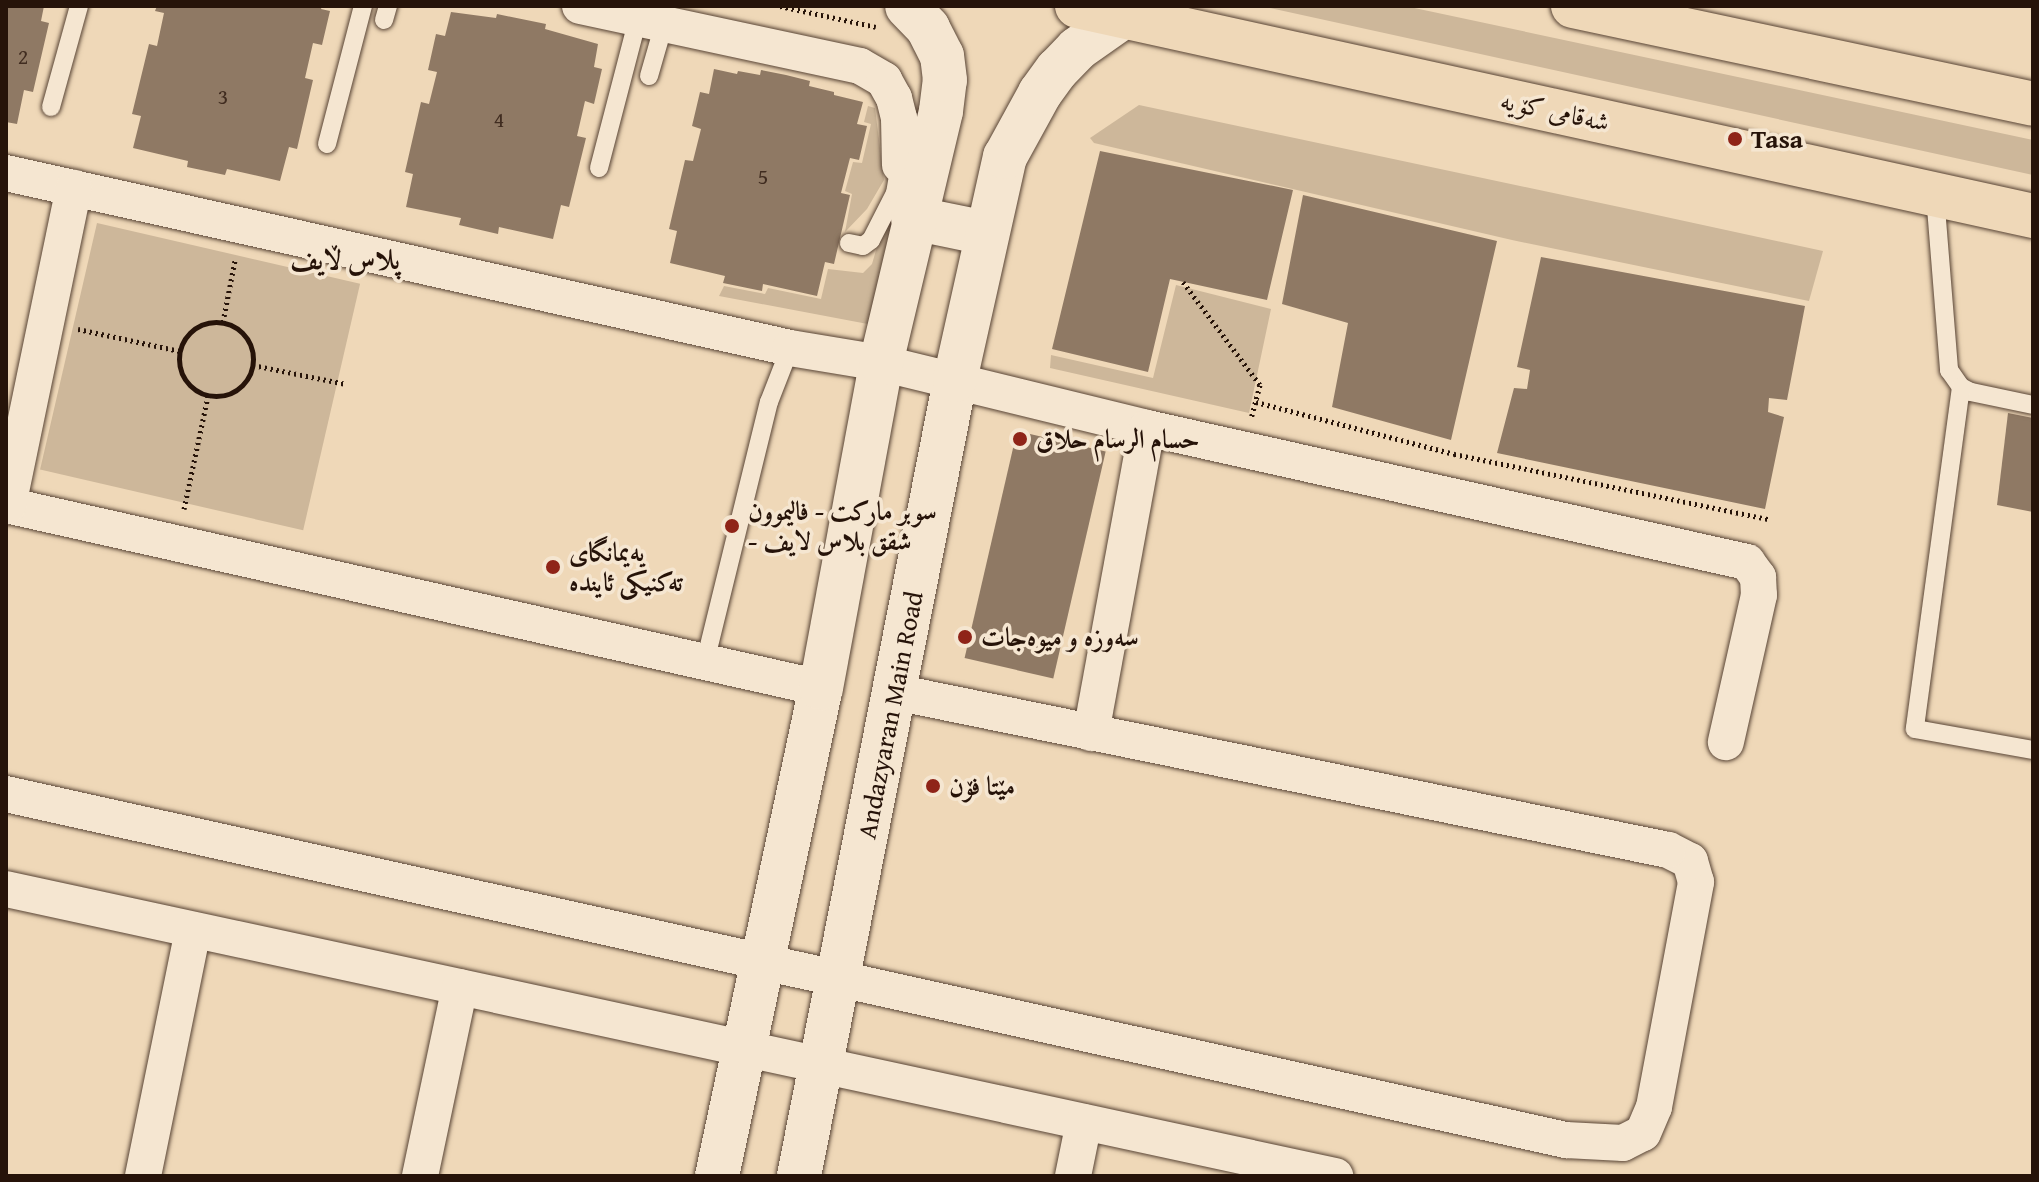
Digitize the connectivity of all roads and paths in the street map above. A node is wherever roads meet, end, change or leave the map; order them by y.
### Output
1 (79, 6) edge
2 (363, 6) edge
3 (580, 6) edge
4 (907, 6) edge
5 (1077, 6) edge
6 (1573, 6) edge
7 (1625, 11) edge
8 (1124, 16) junction
9 (651, 21) junction
10 (649, 76) dead end
11 (2033, 104) edge
12 (51, 107) dead end
13 (327, 144) dead end
14 (599, 168) dead end
15 (913, 168) junction
16 (6, 173) edge
17 (74, 188) junction
18 (1935, 195) junction
19 (2033, 216) edge
20 (913, 218) junction
21 (986, 233) junction
22 (849, 243) dead end
23 (73, 327) dead end
24 (790, 348) junction
25 (180, 351) junction
26 (881, 363) junction
27 (253, 365) junction
28 (955, 380) junction
29 (346, 384) dead end
30 (1961, 387) junction
31 (208, 396) junction
32 (1256, 402) dead end
33 (2033, 405) edge
34 (1147, 428) junction
35 (7, 506) edge
36 (182, 518) dead end
37 (1768, 519) dead end
38 (705, 662) junction
39 (821, 688) junction
40 (895, 692) junction
41 (1091, 733) junction
42 (1726, 742) dead end
43 (2033, 750) edge
44 (6, 794) edge
45 (6, 889) edge
46 (193, 930) junction
47 (763, 962) junction
48 (840, 980) junction
49 (460, 987) junction
50 (745, 1049) junction
51 (822, 1066) junction
52 (1084, 1122) junction
53 (143, 1176) edge
54 (420, 1176) edge
55 (717, 1176) edge
56 (799, 1176) edge
57 (1073, 1176) edge
58 (1335, 1176) edge

1 - 12 lane
2 - 13 lane
3 - 9 street
4 - 15 street
5 - 8 highway, شەقامی کۆیە
6 - 7 highway
7 - 11 highway
8 - 18 highway, شەقامی کۆیە
8 - 21 street, Andazyaran Main Road
9 - 10 lane
9 - 14 lane
9 - 15 street
15 - 20 street
15 - 22 lane
16 - 17 street
17 - 24 street
17 - 35 street
18 - 19 highway, شەقامی کۆیە
18 - 30 lane
20 - 21 street
20 - 26 street
21 - 28 street, Andazyaran Main Road
23 - 25 path
24 - 26 street
24 - 38 lane
25 - 27 path
25 - 31 path
26 - 28 street
26 - 39 street
27 - 29 path
27 - 31 path
28 - 34 street
28 - 40 street, Andazyaran Main Road
30 - 33 lane
30 - 43 lane
31 - 36 path
32 - 37 path
34 - 41 street
34 - 42 street
35 - 38 street
38 - 39 street
39 - 47 street
40 - 41 street
40 - 48 street, Andazyaran Main Road
41 - 48 street
44 - 47 street
45 - 46 street
46 - 49 street
46 - 53 street
47 - 48 street
47 - 50 street
48 - 51 street, Andazyaran Main Road
49 - 50 street
49 - 54 street
50 - 51 street
50 - 55 street
51 - 52 street
51 - 56 street, Andazyaran Main Road
52 - 57 street
52 - 58 street

